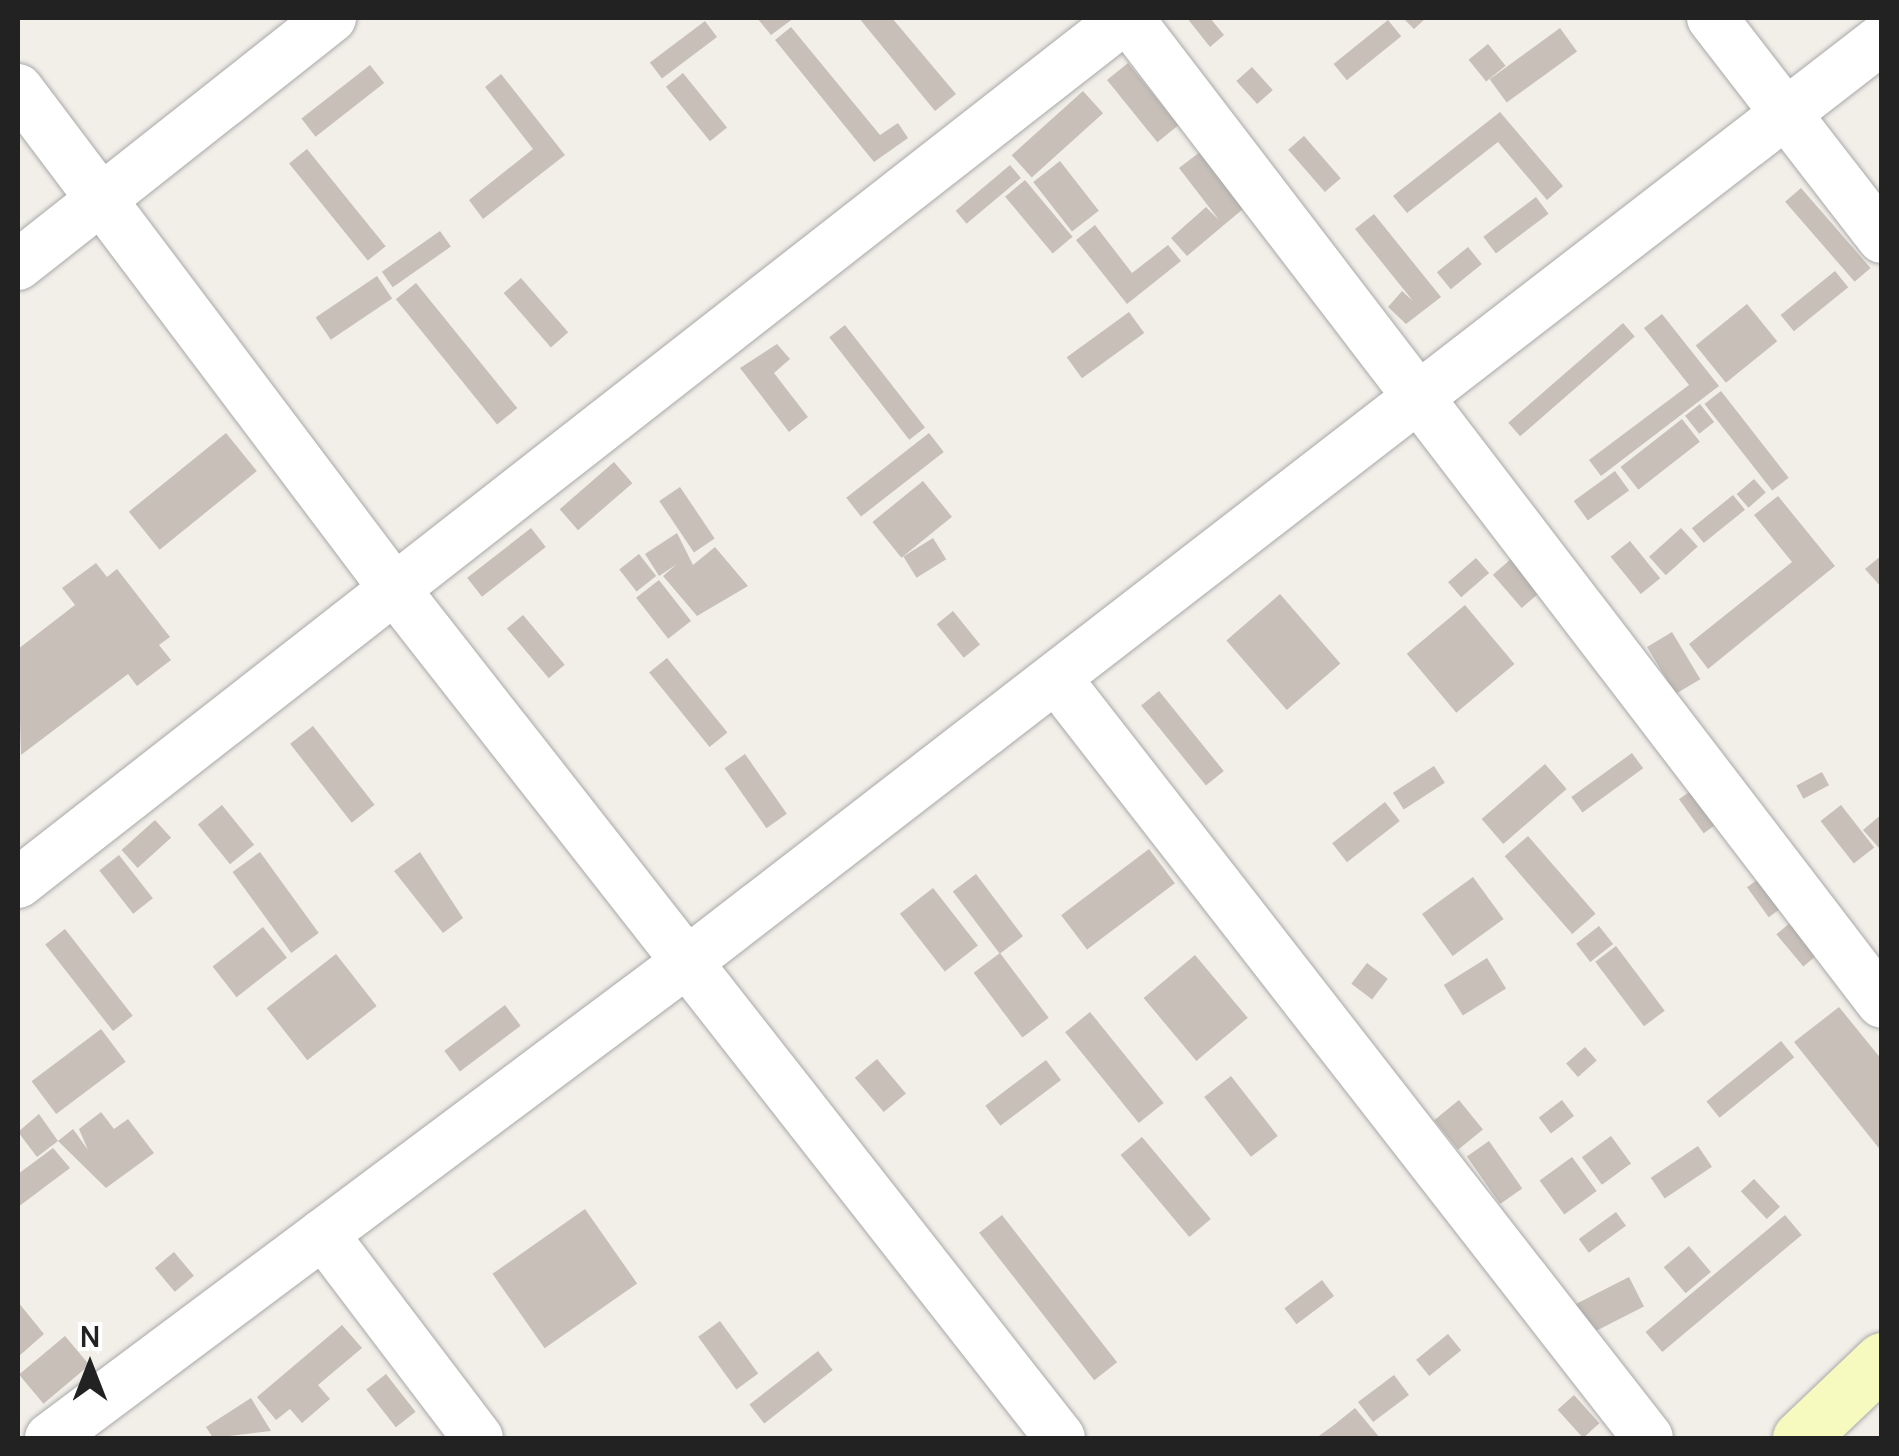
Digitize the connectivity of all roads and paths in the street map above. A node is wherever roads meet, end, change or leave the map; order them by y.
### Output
1 (332, 18) edge
2 (1126, 18) edge
3 (1712, 18) edge
4 (1882, 39) edge
5 (18, 89) edge
6 (1784, 114) junction
7 (100, 199) junction
8 (1882, 238) edge
9 (18, 265) edge
10 (1422, 394) junction
11 (393, 587) junction
12 (1056, 678) junction
13 (18, 883) edge
14 (686, 962) junction
15 (1882, 1003) edge
16 (323, 1234) junction
17 (1882, 1360) edge
18 (50, 1438) edge
19 (478, 1438) edge
20 (1060, 1438) edge
21 (1648, 1438) edge
22 (1800, 1438) edge

1 - 7 street
2 - 10 street
2 - 11 street
3 - 6 street
4 - 6 street
5 - 7 street
6 - 8 street
6 - 10 street
7 - 9 street
7 - 11 street
10 - 12 street
10 - 15 street
11 - 13 street
11 - 14 street
12 - 14 street
12 - 21 street
14 - 16 street
14 - 20 street
16 - 18 street
16 - 19 street
17 - 22 main road

